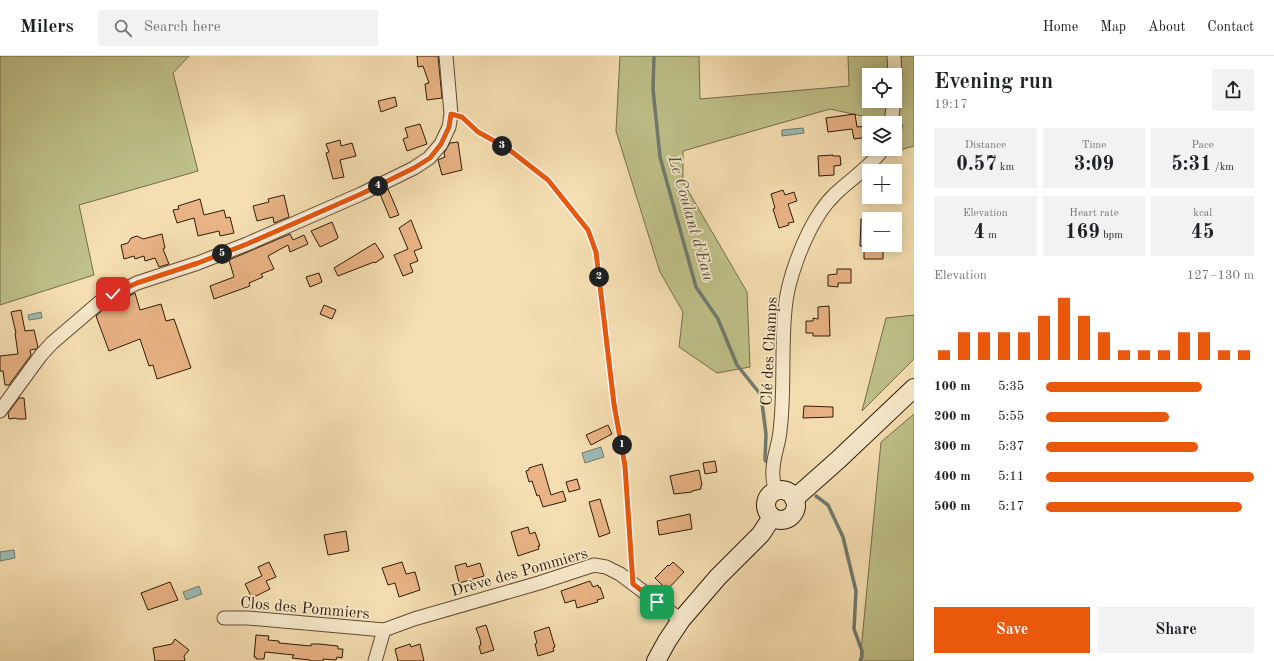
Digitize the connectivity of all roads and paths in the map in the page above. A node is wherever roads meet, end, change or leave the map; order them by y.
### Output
1 (446, 56) edge
2 (894, 56) edge
3 (895, 68) edge
4 (451, 114) junction
5 (878, 156) edge
6 (914, 388) edge
7 (0, 411) edge
8 (774, 491) junction
9 (794, 499) junction
10 (772, 517) junction
11 (633, 584) junction
12 (224, 618) dead end
13 (682, 620) junction
14 (384, 630) junction
15 (375, 661) edge
16 (656, 661) edge

1 - 4 street
2 - 3 street
4 - 7 street
4 - 11 path
5 - 8 street, Clé des Champs
6 - 9 street
8 - 9 street
8 - 10 street
9 - 10 street
10 - 13 street
11 - 13 street, Drève des Pommiers
11 - 14 street, Drève des Pommiers
12 - 14 street, Clos des Pommiers
13 - 16 street
14 - 15 street

